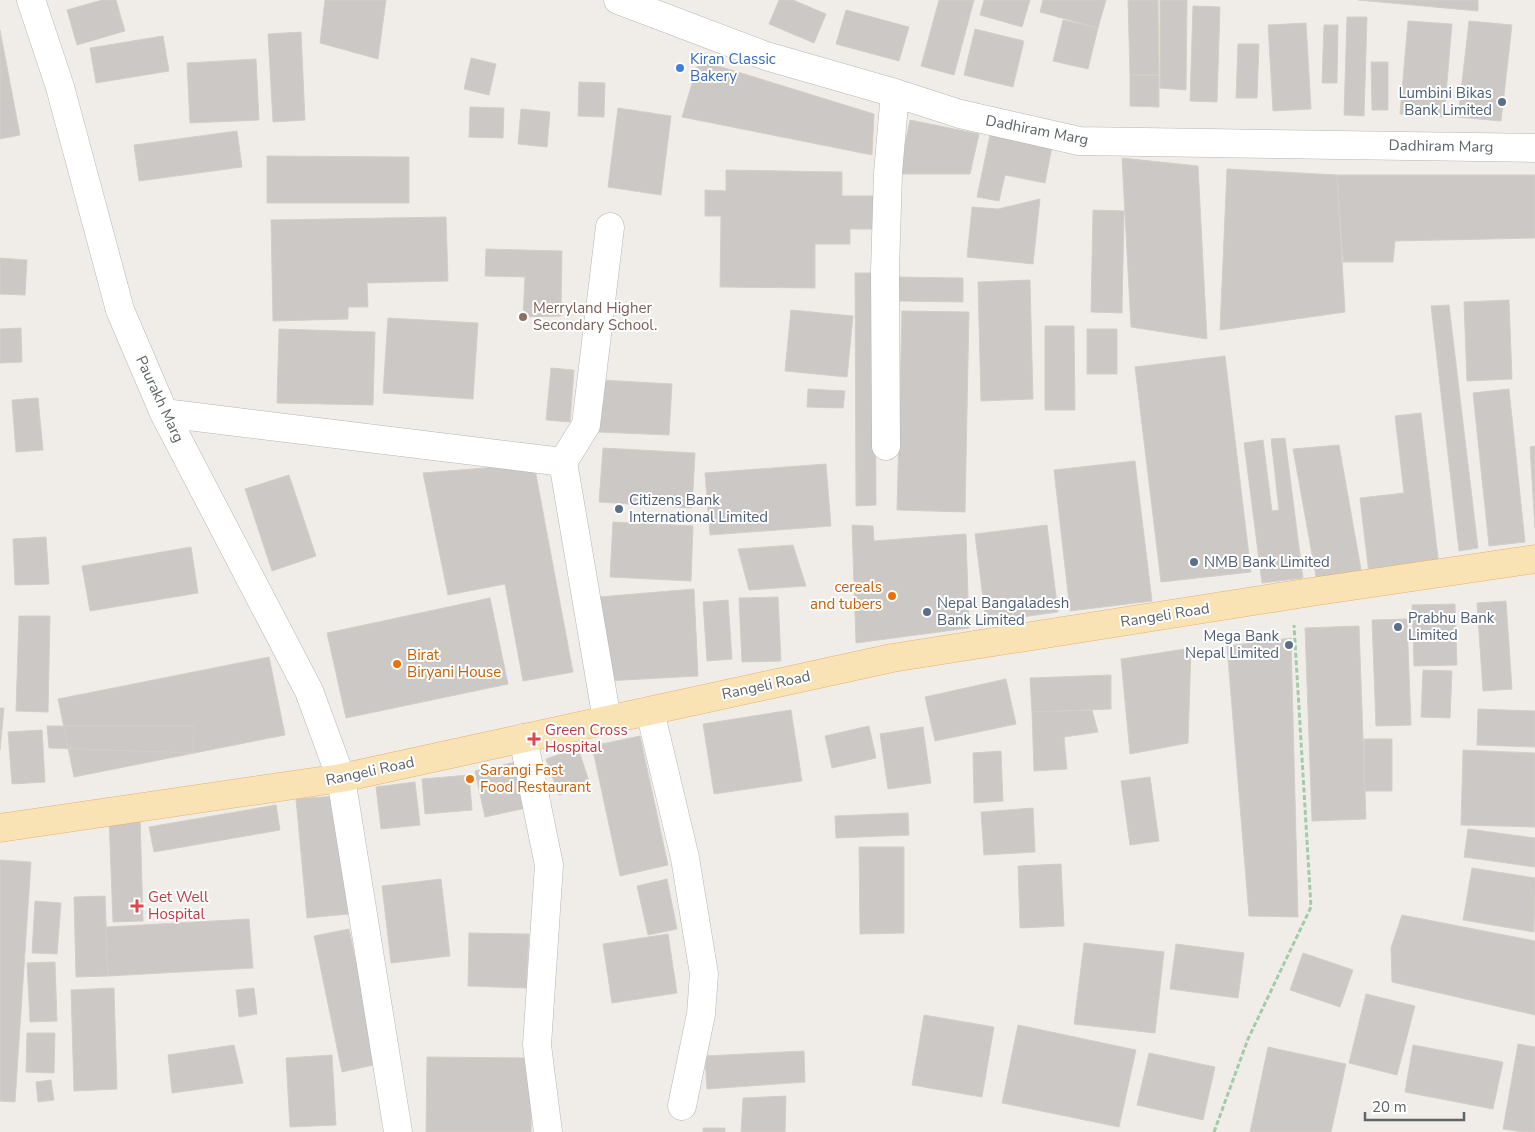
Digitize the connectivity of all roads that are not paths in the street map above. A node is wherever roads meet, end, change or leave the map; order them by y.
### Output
1 (31, 0) edge
2 (618, 0) edge
3 (895, 93) junction
4 (1535, 148) edge
5 (610, 227) dead end
6 (164, 413) junction
7 (886, 446) dead end
8 (563, 462) junction
9 (1535, 559) edge
10 (650, 711) junction
11 (607, 720) junction
12 (523, 738) junction
13 (341, 778) junction
14 (0, 828) edge
15 (682, 1106) dead end
16 (398, 1132) edge
17 (548, 1132) edge

1 - 6 street, Paurakh Marg
2 - 3 street, Dadhiram Marg
3 - 4 street, Dadhiram Marg
3 - 7 street
5 - 8 street
6 - 8 street
6 - 13 street, Paurakh Marg
8 - 11 street
9 - 10 main road, Rangeli Road
10 - 11 main road, Rangeli Road
10 - 15 street
11 - 12 main road, Rangeli Road
12 - 13 main road, Rangeli Road
12 - 17 street
13 - 14 main road, Rangeli Road
13 - 16 street, Paurakh Marg

